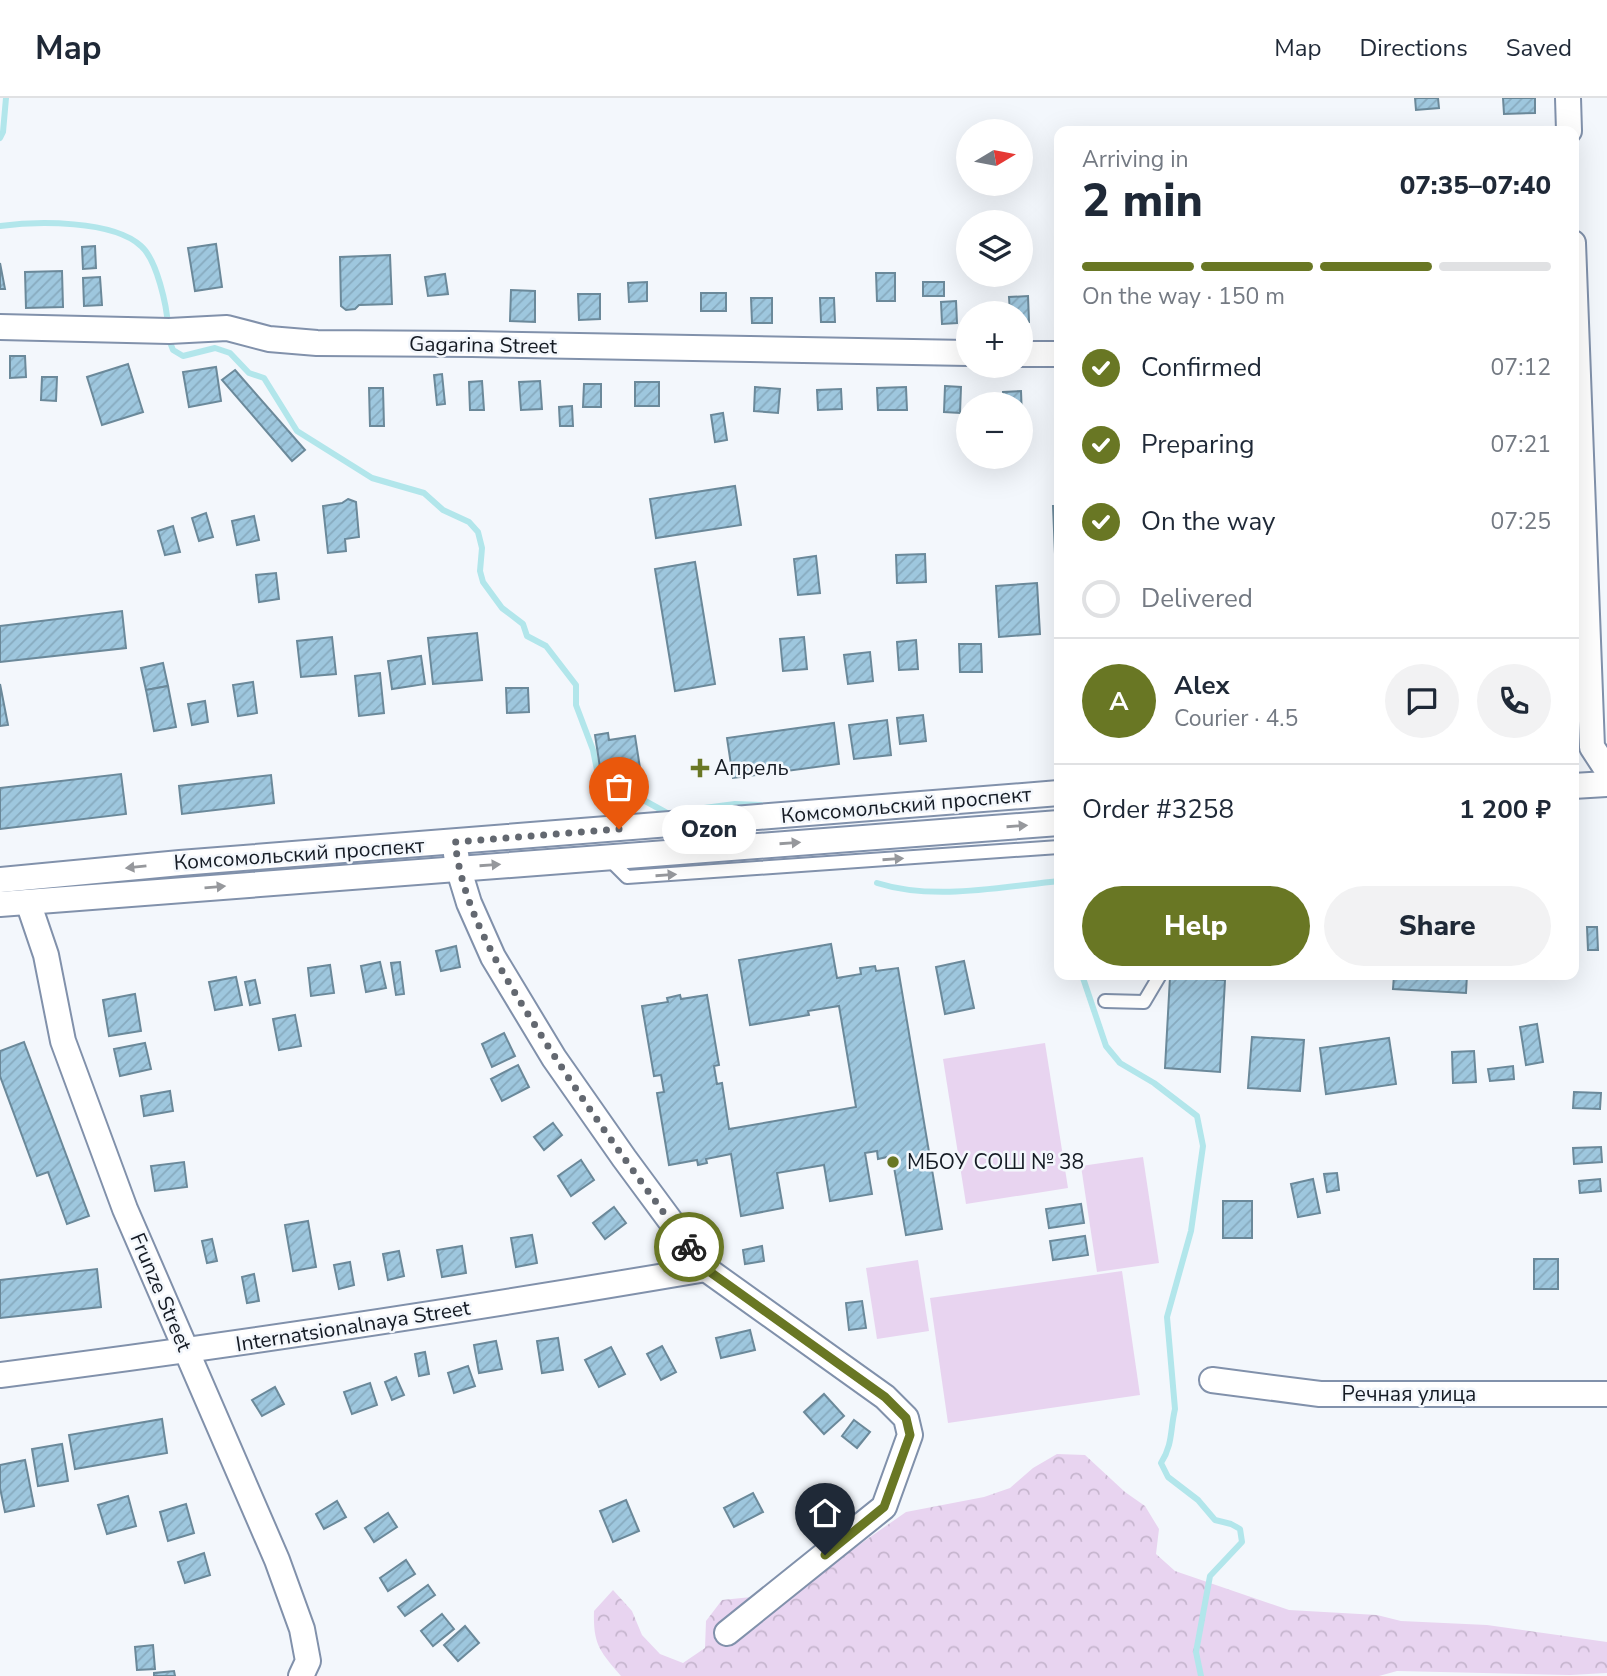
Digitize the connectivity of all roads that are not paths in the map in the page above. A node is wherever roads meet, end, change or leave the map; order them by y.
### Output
1 (1567, 98) edge
2 (1569, 126) edge
3 (0, 327) edge
4 (956, 353) edge
5 (1033, 354) edge
6 (1054, 355) edge
7 (1579, 442) edge
8 (1591, 747) edge
9 (1607, 770) edge
10 (1607, 783) edge
11 (1579, 785) edge
12 (1054, 793) edge
13 (1054, 824) edge
14 (455, 842) junction
15 (1054, 847) edge
16 (606, 856) junction
17 (458, 867) junction
18 (0, 880) edge
19 (28, 902) junction
20 (0, 904) edge
21 (1157, 980) edge
22 (1105, 1001) dead end
23 (706, 1269) junction
24 (187, 1351) junction
25 (0, 1375) edge
26 (1212, 1380) dead end
27 (1607, 1393) edge
28 (727, 1633) dead end
29 (301, 1676) edge

1 - 2 street
3 - 4 street, Gagarina Street
5 - 6 street
7 - 8 street
8 - 9 street
10 - 11 street
12 - 14 street, Комсомольский проспект
16 -> 13 street, Комсомольский проспект
14 - 17 street
14 -> 18 street, Комсомольский проспект
16 -> 15 lane
17 -> 16 street, Комсомольский проспект
19 -> 17 street, Комсомольский проспект
17 - 23 street
19 - 20 street, Комсомольский проспект
19 - 24 street, Frunze Street
21 - 22 lane
23 - 24 street, Internatsionalnaya Street
23 - 28 street
24 - 25 street, Internatsionalnaya Street
24 - 29 street, Frunze Street
26 - 27 street, Речная улица

